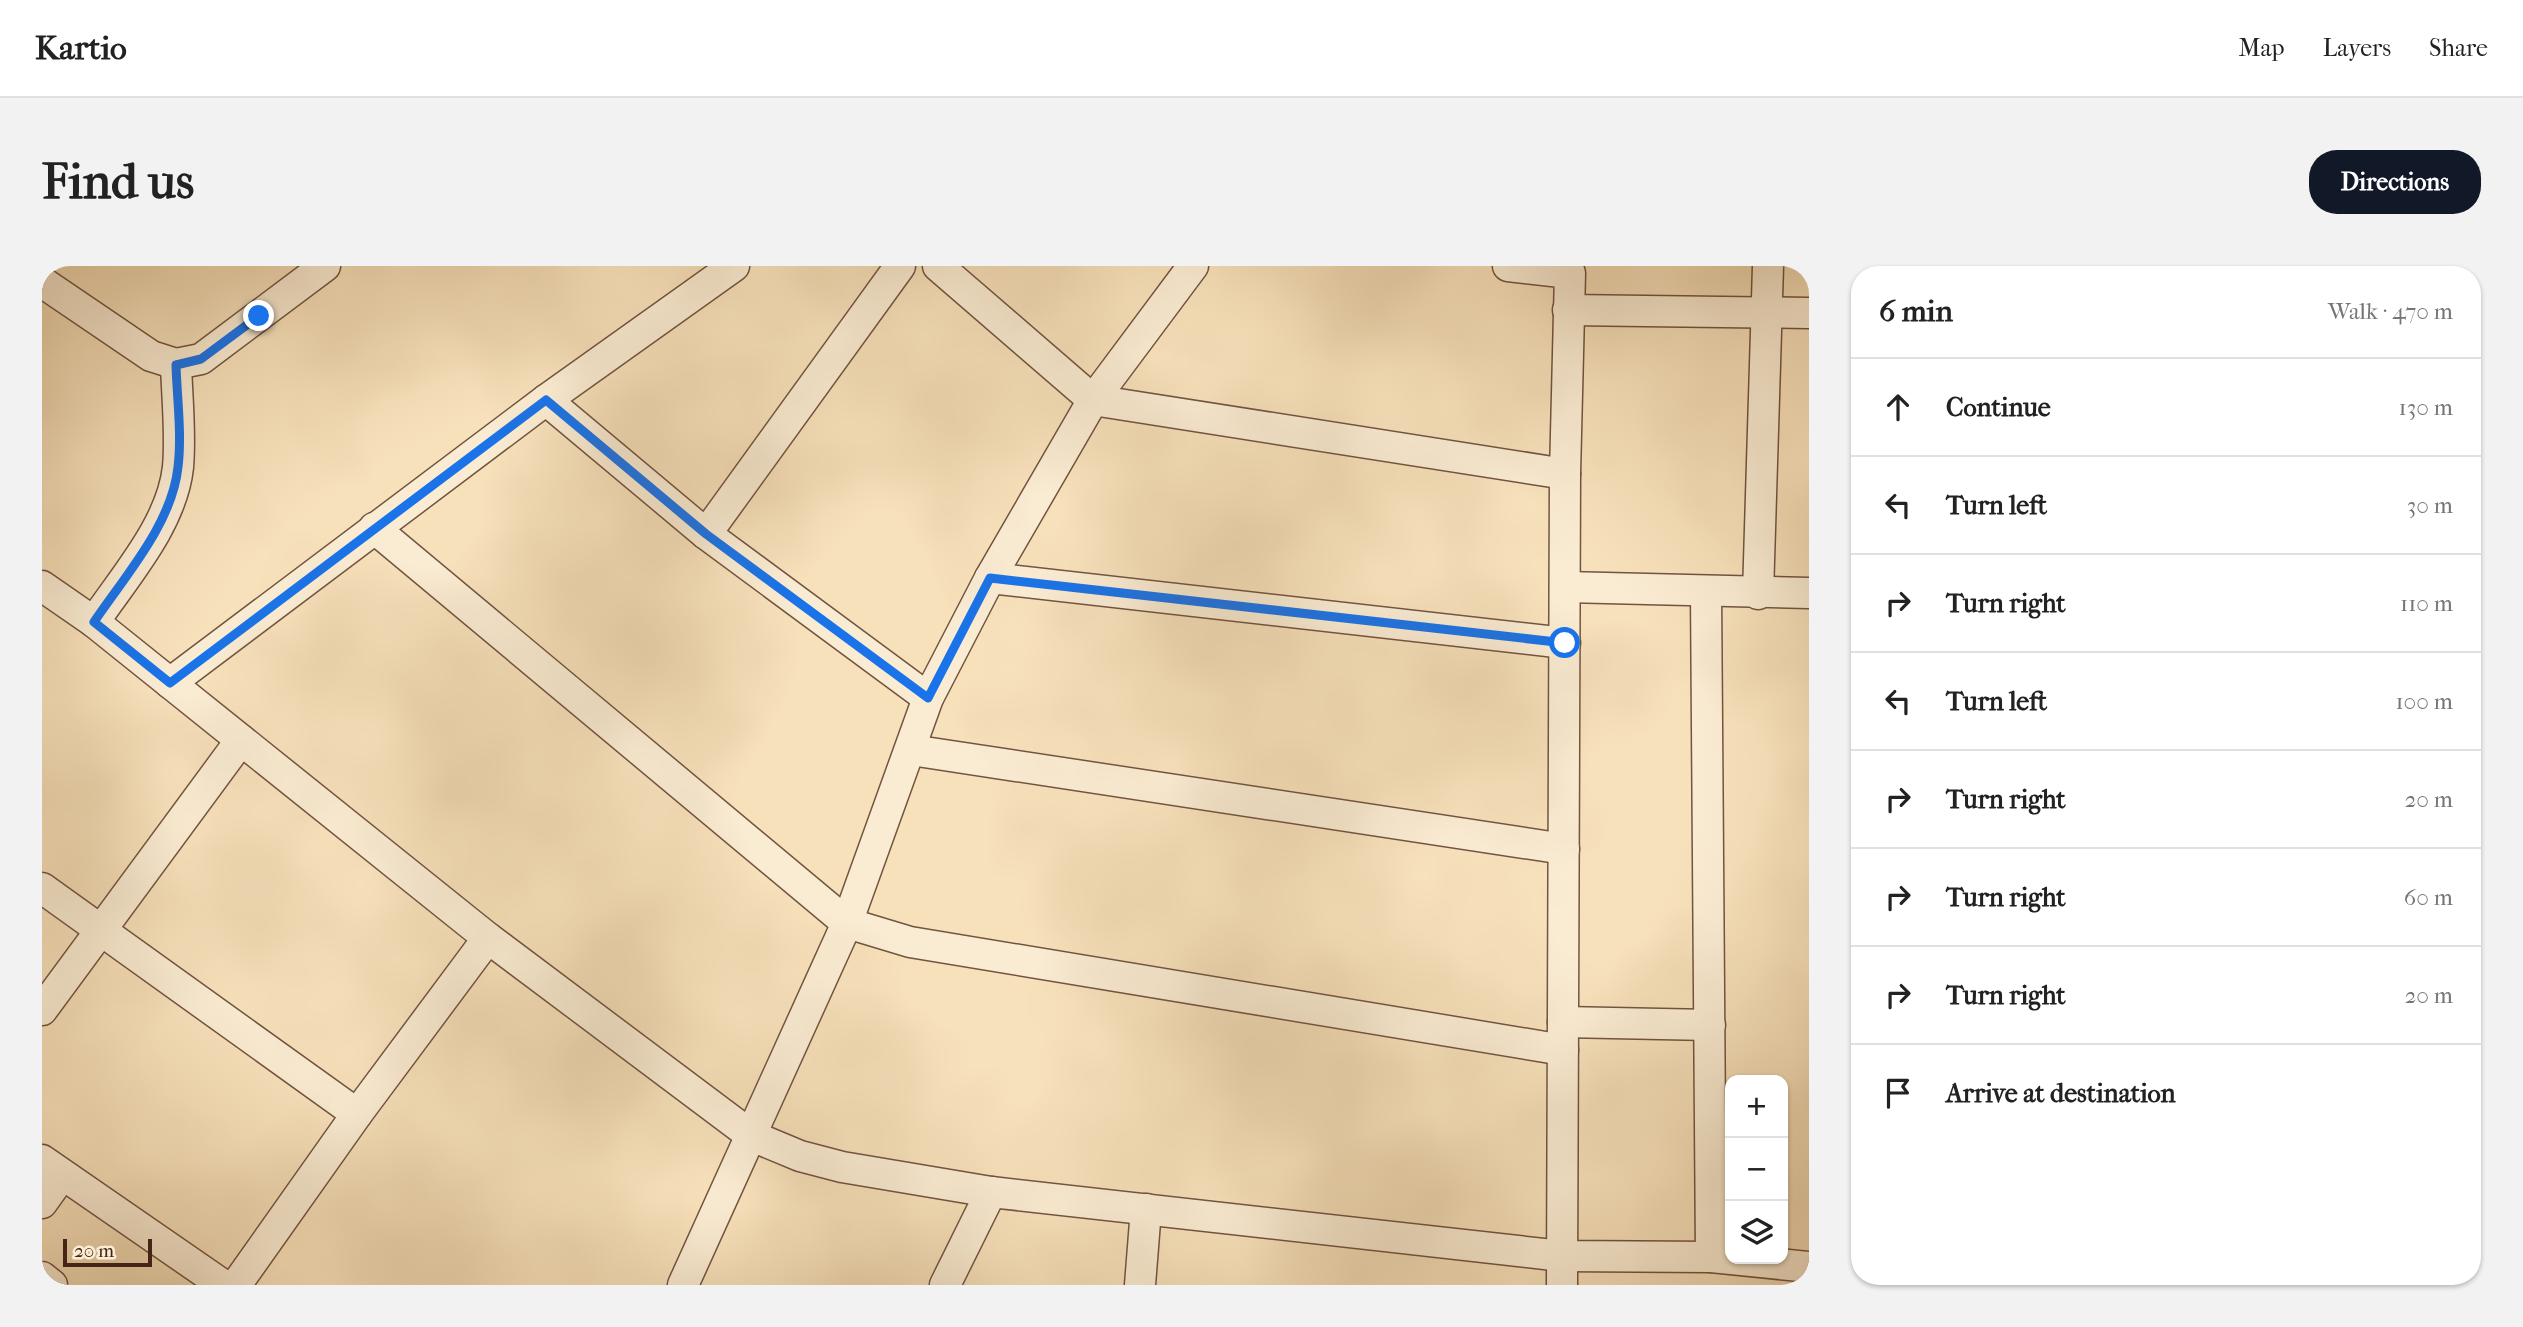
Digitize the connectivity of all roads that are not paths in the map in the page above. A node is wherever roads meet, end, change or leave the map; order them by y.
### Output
1 (52, 266) edge
2 (734, 266) edge
3 (900, 266) edge
4 (938, 266) edge
5 (1193, 266) edge
6 (1508, 266) edge
7 (1768, 266) edge
8 (319, 268) edge
9 (1570, 270) edge
10 (42, 281) edge
11 (1568, 310) junction
12 (1768, 313) junction
13 (1809, 313) edge
14 (176, 365) junction
15 (546, 400) junction
16 (1093, 400) junction
17 (1565, 474) junction
18 (374, 528) junction
19 (706, 534) junction
20 (990, 578) junction
21 (42, 586) edge
22 (1565, 587) junction
23 (1706, 592) junction
24 (1809, 593) edge
25 (1758, 594) junction
26 (94, 622) junction
27 (1565, 643) junction
28 (170, 683) junction
29 (928, 698) junction
30 (241, 740) junction
31 (911, 750) junction
32 (1564, 849) junction
33 (42, 888) edge
34 (847, 923) junction
35 (100, 930) junction
36 (488, 938) junction
37 (42, 1010) edge
38 (1710, 1025) junction
39 (1563, 1036) junction
40 (357, 1114) junction
41 (752, 1136) junction
42 (52, 1167) edge
43 (991, 1192) junction
44 (42, 1203) edge
45 (1146, 1209) junction
46 (1711, 1257) junction
47 (1809, 1267) edge
48 (1562, 1270) edge
49 (42, 1277) edge
50 (52, 1285) edge
51 (223, 1285) edge
52 (236, 1285) edge
53 (683, 1285) edge
54 (945, 1285) edge
55 (1140, 1285) edge

1 - 10 street
2 - 15 street
3 - 19 street
4 - 16 street
5 - 16 street
6 - 9 street
7 - 12 street
8 - 14 street
9 - 11 street
10 - 14 street
11 - 12 street
11 - 17 street
12 - 13 street
12 - 25 street
14 - 26 street
15 - 18 street
15 - 19 street
16 - 17 street
16 - 20 street
17 - 22 street
18 - 28 street
18 - 34 street
19 - 29 street
20 - 27 street
20 - 29 street
21 - 26 street
22 - 23 street
22 - 27 street
23 - 25 street
23 - 38 street
24 - 25 street
26 - 28 street
27 - 32 street
28 - 30 street
29 - 31 street
30 - 35 street
30 - 36 street
31 - 32 street
31 - 34 street
32 - 39 street
33 - 35 street
34 - 39 street
34 - 41 street
35 - 37 street
35 - 40 street
36 - 40 street
36 - 41 street
38 - 39 street
38 - 46 street
39 - 48 street
40 - 52 street
41 - 43 street
41 - 53 street
42 - 44 street
42 - 51 street
43 - 45 street
43 - 54 street
45 - 48 street
45 - 55 street
46 - 47 street
46 - 48 street
49 - 50 street

